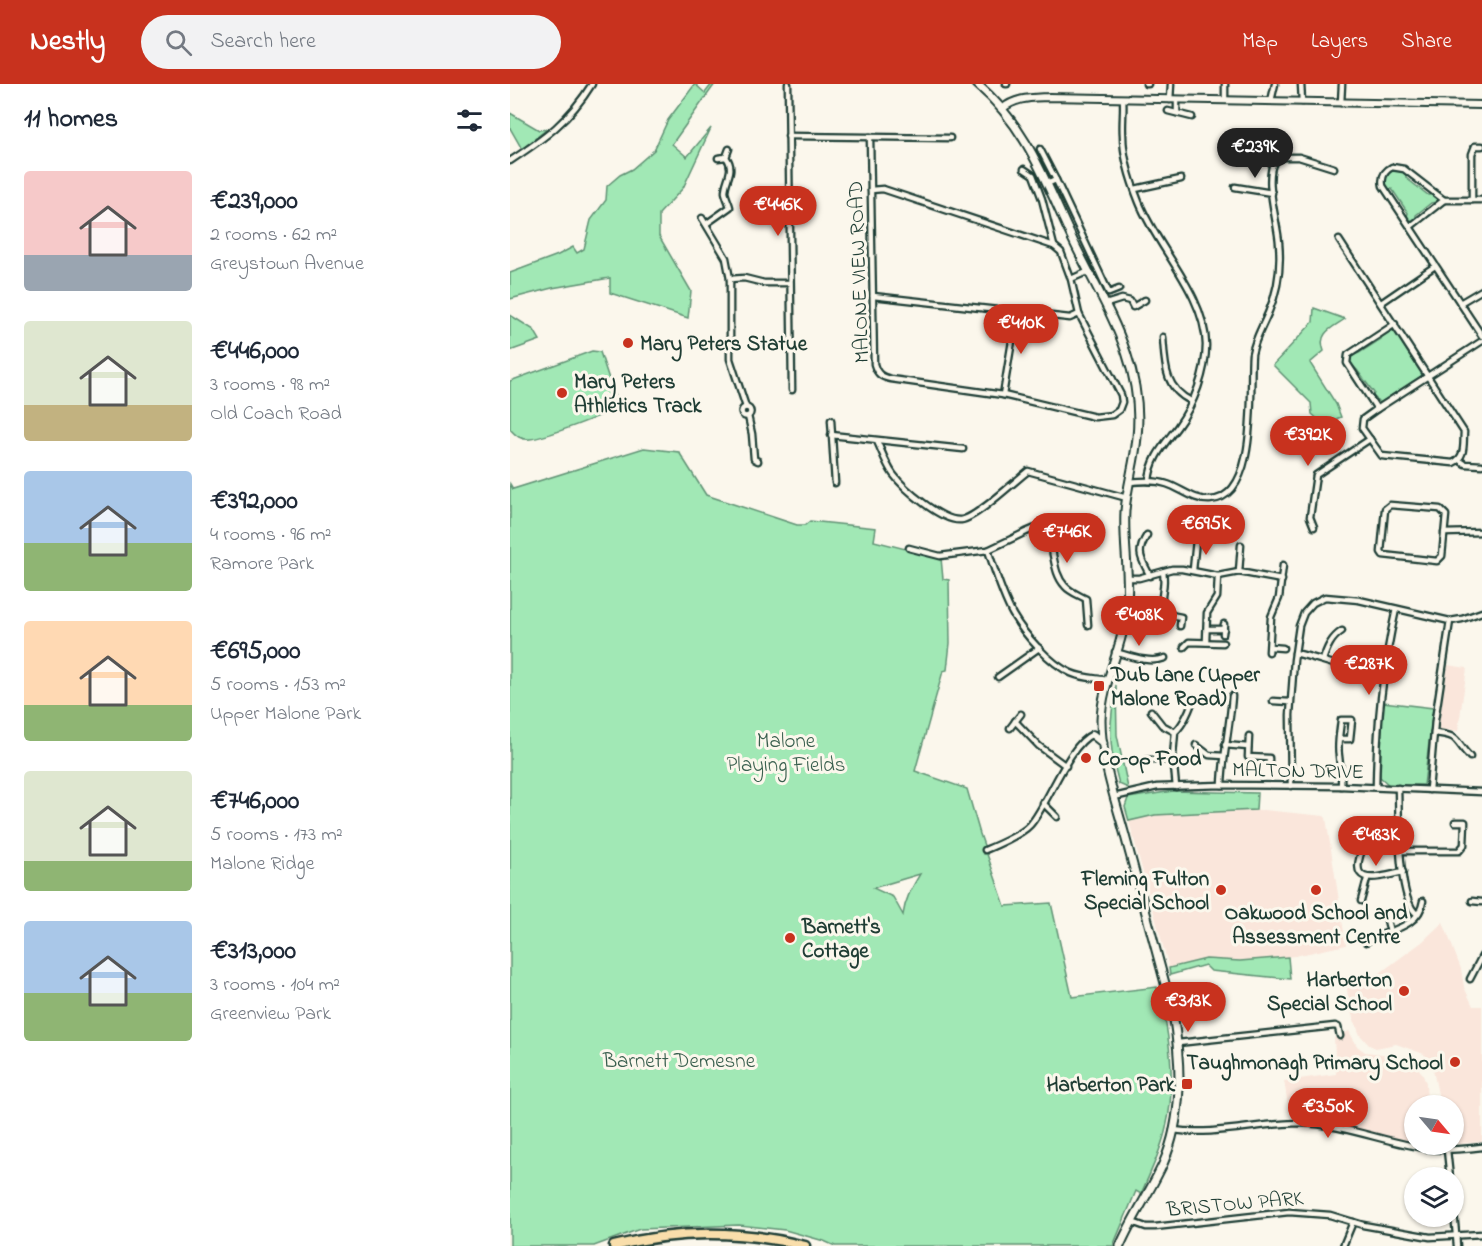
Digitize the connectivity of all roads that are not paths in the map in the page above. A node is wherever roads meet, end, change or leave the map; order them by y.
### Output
1 (592, 84) edge
2 (788, 84) edge
3 (977, 84) edge
4 (1171, 84) edge
5 (1225, 84) edge
6 (1275, 84) edge
7 (1301, 84) edge
8 (1342, 84) edge
9 (1123, 99) junction
10 (1174, 100) junction
11 (1225, 100) junction
12 (1270, 101) junction
13 (1302, 102) junction
14 (1341, 103) junction
15 (1482, 105) edge
16 (1002, 109) junction
17 (1168, 111) dead end
18 (1177, 113) junction
19 (1192, 117) dead end
20 (788, 136) junction
21 (870, 137) junction
22 (950, 138) dead end
23 (1482, 146) edge
24 (729, 149) dead end
25 (1040, 149) dead end
26 (726, 157) junction
27 (718, 158) dead end
28 (510, 161) edge
29 (1334, 168) dead end
30 (1024, 169) dead end
31 (1181, 179) dead end
32 (1056, 180) junction
33 (1049, 183) junction
34 (1235, 187) dead end
35 (1135, 189) junction
36 (871, 190) junction
37 (1272, 193) junction
38 (1444, 200) junction
39 (1472, 200) junction
40 (1482, 200) edge
41 (702, 218) dead end
42 (706, 224) junction
43 (1410, 227) junction
44 (1340, 240) dead end
45 (1054, 246) junction
46 (1435, 266) junction
47 (1089, 271) junction
48 (730, 279) junction
49 (1071, 279) junction
50 (790, 283) junction
51 (1119, 289) dead end
52 (1482, 290) edge
53 (873, 296) junction
54 (1145, 300) dead end
55 (1381, 303) junction
56 (1460, 303) junction
57 (1106, 304) junction
58 (1017, 311) junction
59 (1079, 314) junction
60 (1395, 324) junction
61 (1482, 336) edge
62 (1163, 337) dead end
63 (1482, 341) edge
64 (1429, 376) junction
65 (792, 390) dead end
66 (1003, 395) junction
67 (1191, 401) junction
68 (1377, 409) junction
69 (831, 420) dead end
70 (831, 435) junction
71 (1370, 439) junction
72 (877, 441) junction
73 (963, 449) dead end
74 (1460, 460) junction
75 (758, 461) dead end
76 (1482, 465) edge
77 (1149, 481) junction
78 (1130, 482) junction
79 (835, 483) dead end
80 (1127, 498) junction
81 (1314, 527) dead end
82 (1482, 532) edge
83 (1444, 533) junction
84 (1147, 535) dead end
85 (1198, 543) dead end
86 (909, 548) dead end
87 (1243, 548) dead end
88 (988, 550) junction
89 (1283, 565) dead end
90 (1193, 570) junction
91 (1163, 572) junction
92 (1239, 572) junction
93 (1150, 576) junction
94 (1218, 576) junction
95 (1127, 579) junction
96 (1282, 580) junction
97 (1396, 609) junction
98 (1482, 612) edge
99 (1263, 616) dead end
100 (1271, 617) junction
101 (1450, 621) junction
102 (1088, 625) dead end
103 (1180, 626) dead end
104 (1207, 629) junction
105 (1224, 629) dead end
106 (1342, 631) dead end
107 (1206, 642) junction
108 (1223, 643) dead end
109 (1184, 647) dead end
110 (1039, 648) junction
111 (1283, 648) dead end
112 (1116, 652) junction
113 (1295, 653) junction
114 (1165, 658) dead end
115 (1323, 660) junction
116 (1348, 668) dead end
117 (998, 677) dead end
118 (1107, 680) junction
119 (1232, 696) dead end
120 (1193, 698) dead end
121 (1273, 702) dead end
122 (1290, 702) junction
123 (1151, 711) dead end
124 (1021, 714) dead end
125 (1015, 721) junction
126 (1010, 728) dead end
127 (1175, 732) junction
128 (1102, 733) junction
129 (1434, 733) junction
130 (1093, 735) junction
131 (1249, 736) dead end
132 (1339, 739) junction
133 (1103, 743) junction
134 (1196, 745) dead end
135 (1225, 745) junction
136 (1248, 747) junction
137 (1173, 756) junction
138 (1224, 756) junction
139 (1470, 757) dead end
140 (1146, 760) dead end
141 (1269, 762) dead end
142 (1066, 766) junction
143 (1222, 785) junction
144 (1291, 786) junction
145 (1341, 786) junction
146 (1176, 787) junction
147 (1376, 788) junction
148 (1398, 788) junction
149 (1429, 790) junction
150 (1482, 792) edge
151 (1114, 797) junction
152 (1043, 802) junction
153 (1057, 817) dead end
154 (1455, 822) dead end
155 (1365, 843) dead end
156 (985, 850) dead end
157 (1400, 851) junction
158 (1403, 872) junction
159 (1367, 879) junction
160 (1361, 901) dead end
161 (1423, 901) dead end
162 (1472, 901) dead end
163 (1482, 902) edge
164 (1417, 914) junction
165 (1386, 916) dead end
166 (1390, 933) junction
167 (1366, 942) dead end
168 (1482, 956) edge
169 (1470, 979) dead end
170 (1340, 1036) dead end
171 (1178, 1043) junction
172 (1173, 1130) junction
173 (1404, 1144) edge
174 (1482, 1147) edge
175 (1464, 1149) edge
176 (1132, 1222) junction
177 (1353, 1222) junction
178 (1455, 1227) edge
179 (1482, 1234) edge
180 (1456, 1237) junction
181 (614, 1246) edge
182 (805, 1246) edge
183 (1120, 1246) edge
184 (1343, 1246) edge
185 (1457, 1246) edge

1 - 28 street
2 - 20 street
3 - 16 main road
4 - 10 street
5 - 11 street
6 - 12 street
7 - 13 street
8 - 14 street
9 - 10 street
9 - 16 street
9 - 35 street
10 - 11 street
10 - 18 street
11 - 12 street
12 - 13 street
13 - 14 street
14 - 15 street
16 - 33 main road
17 - 18 street
18 - 19 street
20 - 21 street
20 - 50 street
21 - 22 street
21 - 36 street, MALONE VIEW ROAD
23 - 39 street
24 - 26 street
25 - 32 street
26 - 27 street
26 - 42 street
29 - 37 street
30 - 45 street
31 - 35 street
32 - 33 street
32 - 51 street
33 - 47 main road
34 - 37 street
35 - 67 street
36 - 45 street
36 - 53 street, MALONE VIEW ROAD
37 - 77 street
38 - 39 street
38 - 43 street
38 - 43 street
39 - 40 street
41 - 42 street
42 - 48 street
43 - 46 street
44 - 55 street
45 - 49 street
46 - 55 street
46 - 56 street
47 - 49 street
47 - 57 main road
48 - 50 street
48 - 75 street
49 - 59 street
50 - 65 street
52 - 56 street
53 - 58 street
53 - 66 street, MALONE VIEW ROAD
54 - 57 street
55 - 60 street
56 - 61 street
57 - 78 main road
58 - 59 street
58 - 66 street
59 - 66 street, MALONE VIEW ROAD
60 - 64 street
60 - 68 street
62 - 67 street
63 - 64 street
64 - 68 street
64 - 74 street
67 - 77 street
68 - 71 street
69 - 70 street
70 - 72 street
70 - 79 street
71 - 74 street
71 - 81 street
72 - 73 street
72 - 80 street
74 - 76 street
77 - 78 street
78 - 80 main road
80 - 95 main road
82 - 83 street
83 - 83 street
84 - 93 street
85 - 90 street
86 - 88 street
87 - 92 street
88 - 102 street
88 - 110 street
89 - 96 street
90 - 91 street
90 - 94 street
91 - 93 street
91 - 103 street
92 - 94 street
92 - 96 street
93 - 95 street
94 - 104 street
95 - 112 main road
96 - 100 street
97 - 101 street
97 - 113 street
97 - 147 street
98 - 101 street
99 - 100 street
100 - 111 street
101 - 129 street
104 - 105 street
104 - 107 street
106 - 115 street
107 - 108 street
107 - 109 street
110 - 117 street
110 - 118 street
112 - 114 street
112 - 118 main road
113 - 115 street
113 - 122 street
115 - 116 street
118 - 128 main road
119 - 135 street
120 - 127 street
121 - 122 street
122 - 144 street
123 - 127 street
124 - 125 street
125 - 126 street
125 - 142 street
127 - 137 street
128 - 130 street
128 - 133 main road
129 - 139 street
129 - 149 street
130 - 133 main road
130 - 142 street
131 - 136 street
132 - 132 street
132 - 145 street
133 - 151 main road
134 - 138 street
135 - 136 street
135 - 138 street
136 - 141 street
137 - 140 street
137 - 146 street
138 - 143 street
142 - 152 street
143 - 144 street, MALTON DRIVE
143 - 146 street, MALTON DRIVE
144 - 145 street, MALTON DRIVE
145 - 147 street, MALTON DRIVE
146 - 151 street, MALTON DRIVE
147 - 148 street, MALTON DRIVE
148 - 149 street, MALTON DRIVE
148 - 157 street
149 - 150 street, MALTON DRIVE
151 - 171 main road
152 - 153 street
152 - 156 street
154 - 157 street
155 - 159 street
157 - 158 street
158 - 159 street
158 - 164 street
159 - 160 street
161 - 164 street
162 - 163 street
164 - 166 street
165 - 166 street
166 - 167 street
168 - 169 street
170 - 171 street
171 - 172 main road
172 - 173 street
172 - 176 main road
174 - 175 street
176 - 177 street, BRISTOW PARK
176 - 183 main road
177 - 180 street, BRISTOW PARK
177 - 184 street
178 - 180 street
179 - 180 street, BRISTOW PARK
180 - 185 street
181 - 182 highway

